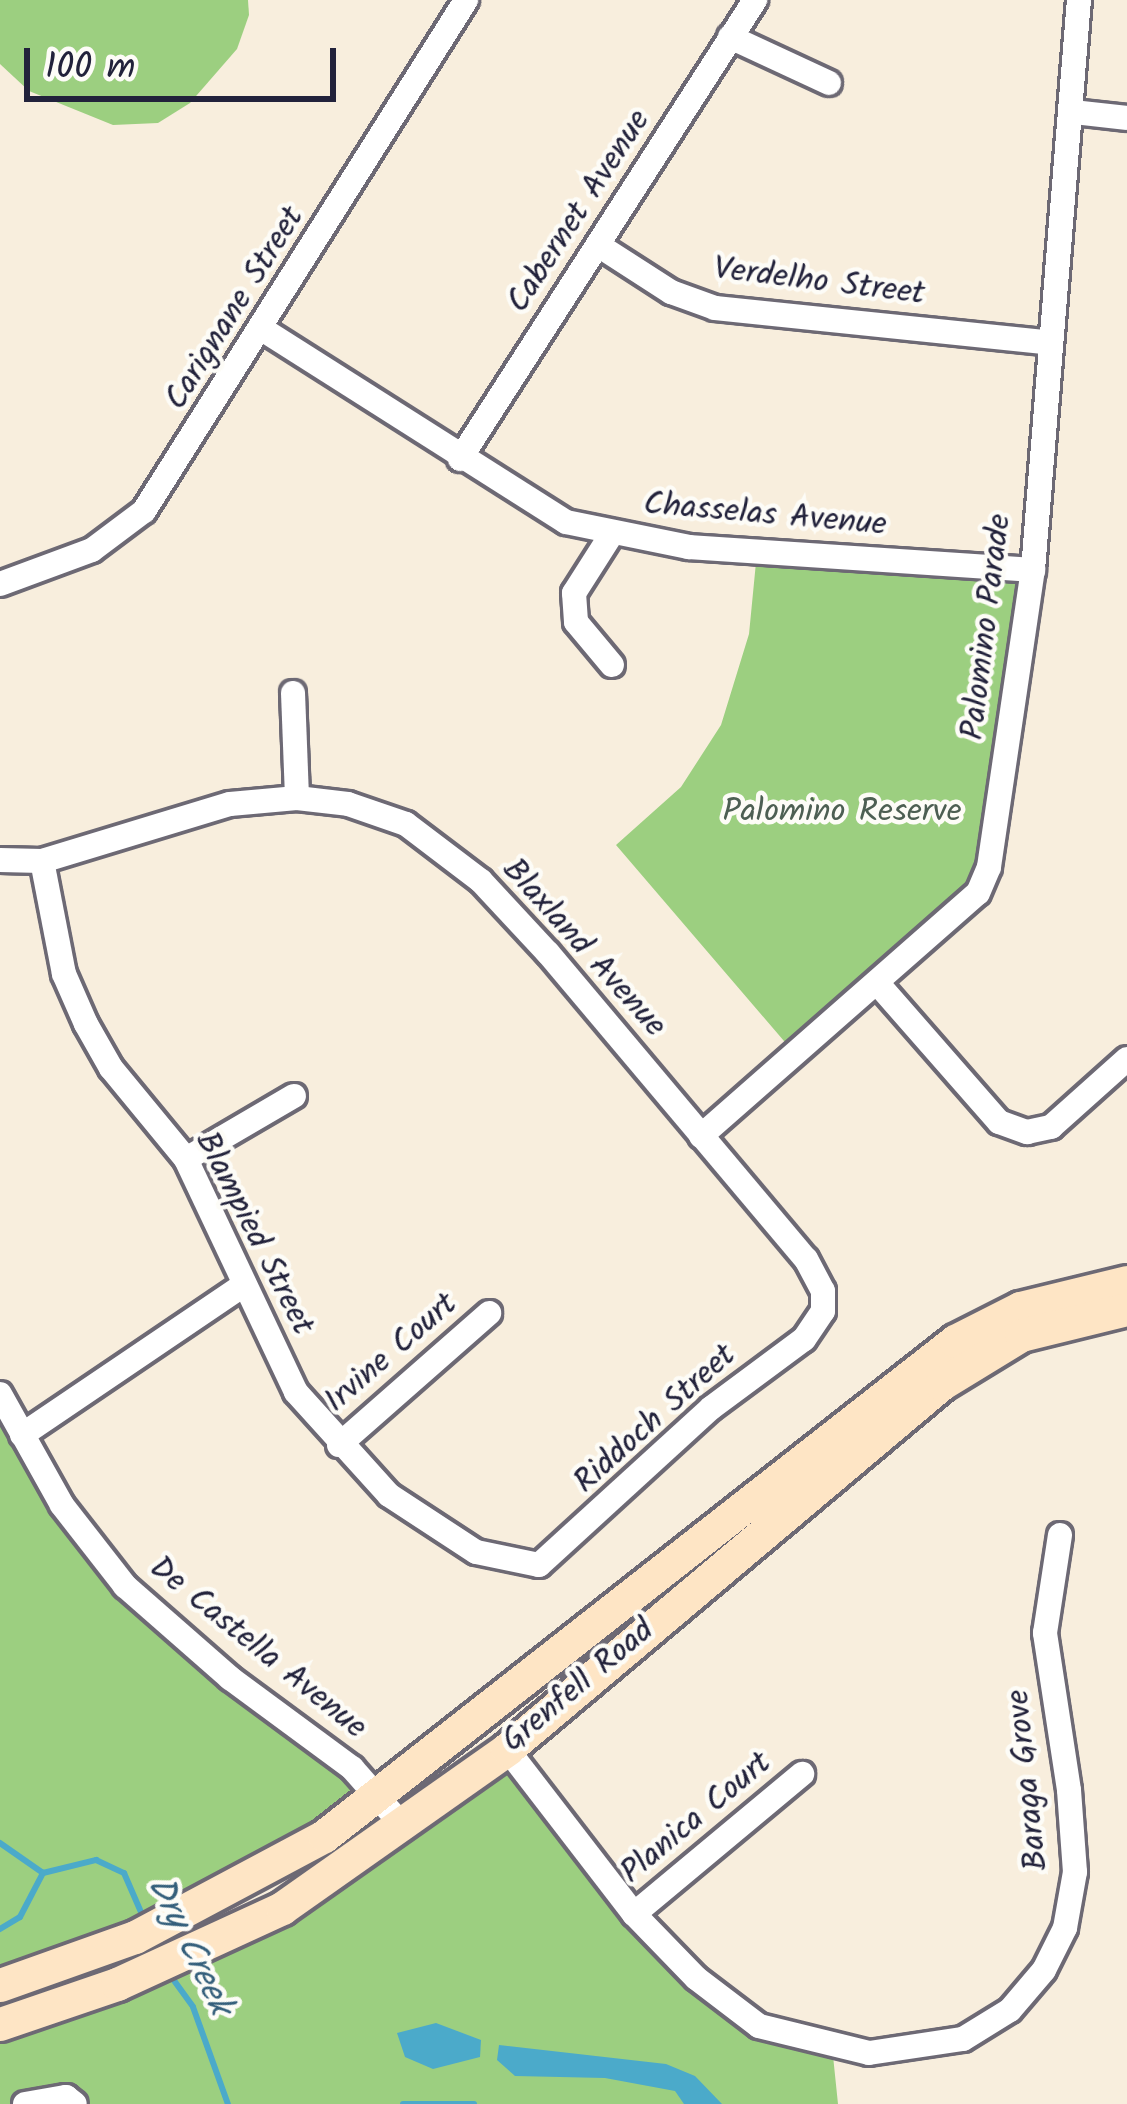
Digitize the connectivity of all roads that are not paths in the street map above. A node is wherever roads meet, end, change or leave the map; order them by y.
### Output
1 (466, 0) edge
2 (755, 0) edge
3 (1079, 0) edge
4 (730, 37) junction
5 (829, 83) dead end
6 (1072, 112) junction
7 (1127, 118) edge
8 (598, 245) junction
9 (262, 328) junction
10 (1046, 342) junction
11 (460, 459) junction
12 (611, 535) junction
13 (1033, 570) junction
14 (0, 584) edge
15 (612, 665) dead end
16 (293, 693) dead end
17 (297, 798) junction
18 (0, 860) edge
19 (42, 861) junction
20 (879, 985) junction
21 (1127, 1059) edge
22 (294, 1096) dead end
23 (701, 1136) junction
24 (186, 1160) junction
25 (242, 1286) junction
26 (1121, 1289) edge
27 (823, 1291) joint
28 (489, 1313) dead end
29 (0, 1394) edge
30 (22, 1435) junction
31 (339, 1445) junction
32 (1060, 1535) dead end
33 (506, 1562) joint
34 (507, 1748) junction
35 (802, 1774) dead end
36 (379, 1797) junction
37 (404, 1827) junction
38 (634, 1914) junction
39 (0, 1984) edge
40 (0, 2024) edge
41 (25, 2104) edge
42 (75, 2104) edge

1 - 9 street, Carignane Street
2 - 4 street, Cabernet Avenue
3 - 6 street, Palomino Parade
4 - 5 street
4 - 8 street, Cabernet Avenue
6 - 7 street
6 - 10 street, Palomino Parade
8 - 10 street, Verdelho Street
8 - 11 street, Cabernet Avenue
9 - 11 street, Chasselas Avenue
9 - 14 street, Carignane Street
10 - 13 street, Palomino Parade
11 - 12 street, Chasselas Avenue
12 - 13 street, Chasselas Avenue
12 - 15 street
13 - 20 street, Palomino Parade
16 - 17 street
17 - 19 street, Blaxland Avenue
17 - 23 street, Blaxland Avenue
18 - 19 street, Blaxland Avenue
19 - 24 street, Blampied Street
20 - 21 street
20 - 23 street, Palomino Parade
22 - 24 street
23 - 27 street, Blaxland Avenue
24 - 25 street, Blampied Street
25 - 30 street
25 - 31 street, Blampied Street
26 - 34 main road, Grenfell Road
26 - 36 main road, Grenfell Road
27 - 33 street, Riddoch Street
28 - 31 street, Irvine Court
29 - 30 street, De Castella Avenue
30 - 36 street, De Castella Avenue
31 - 33 street, Blampied Street
32 - 38 street, Baraga Grove
34 - 37 main road, Grenfell Road
34 - 38 street, Baraga Grove
35 - 38 street, Planica Court
36 - 37 street, De Castella Avenue
36 - 39 main road, Grenfell Road
37 - 40 main road, Grenfell Road
41 - 42 street

